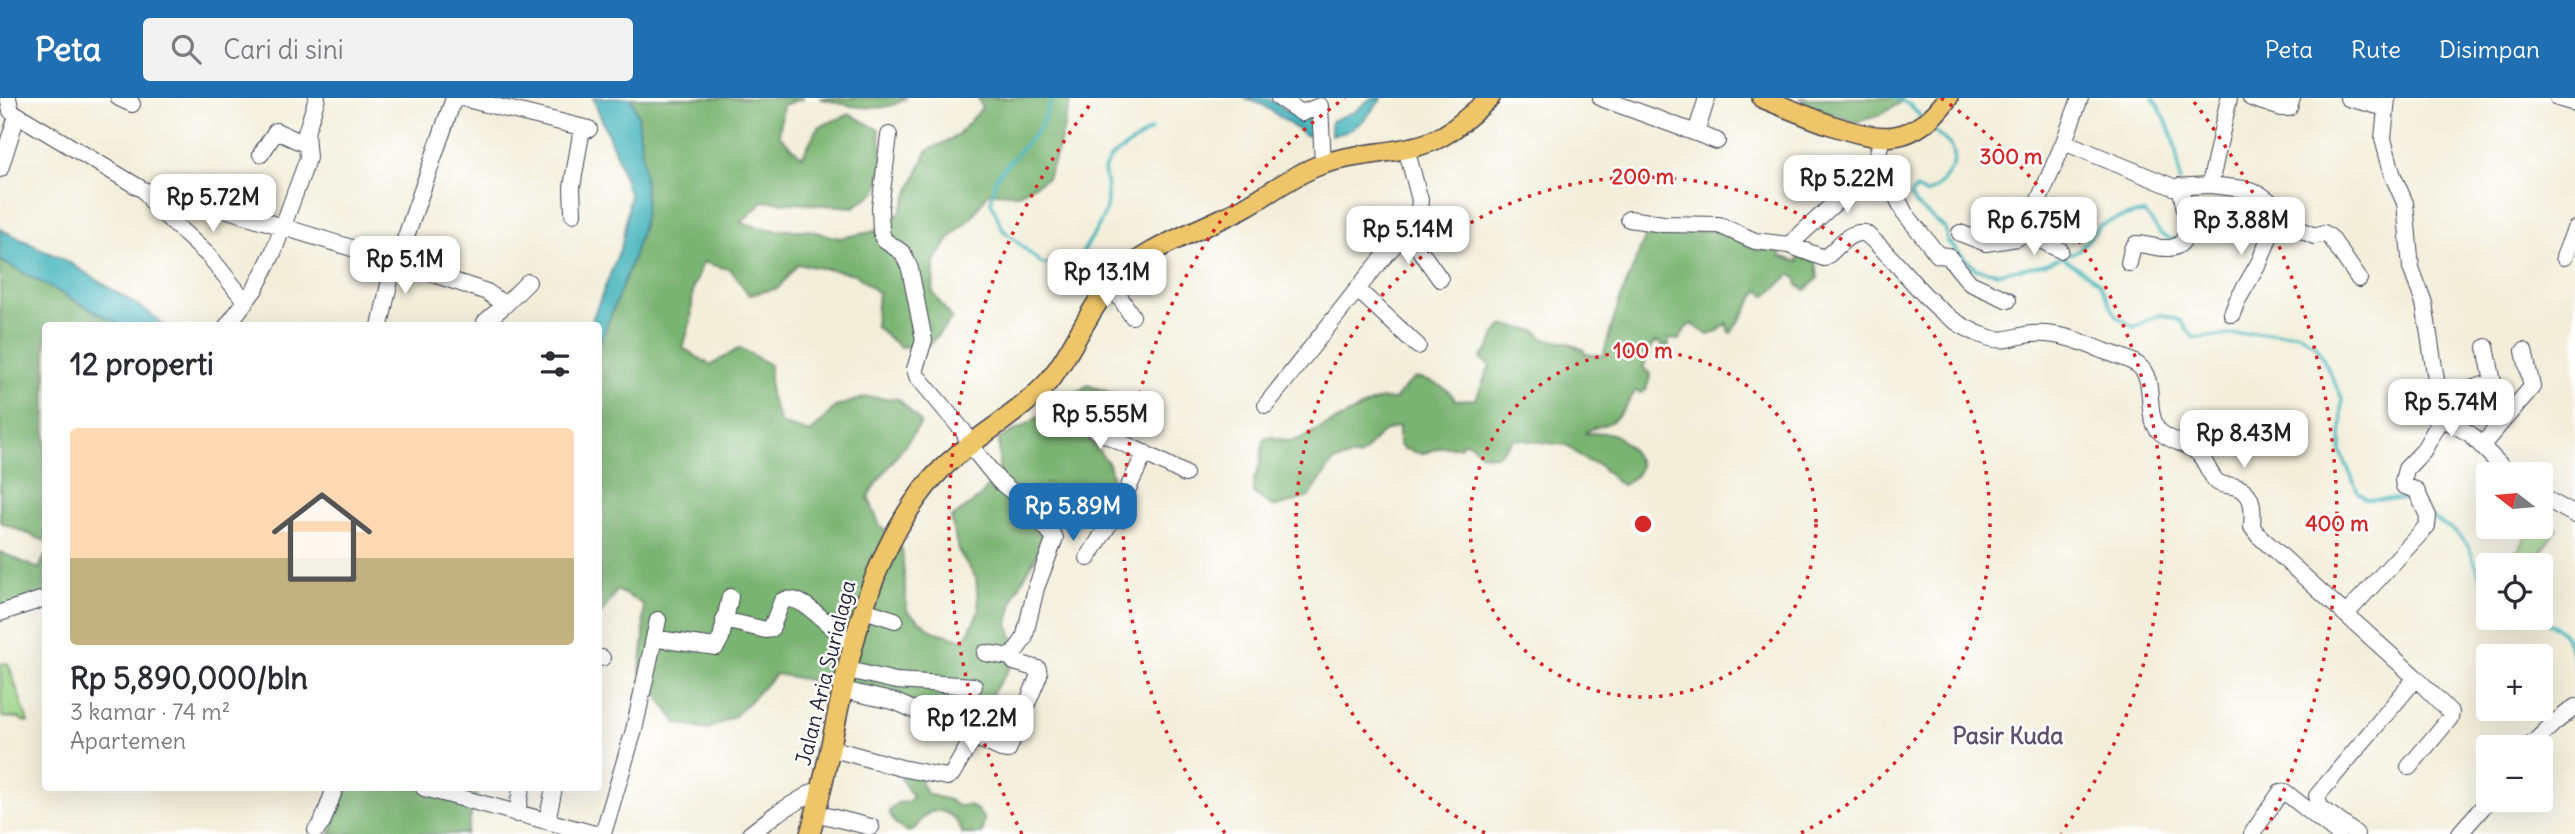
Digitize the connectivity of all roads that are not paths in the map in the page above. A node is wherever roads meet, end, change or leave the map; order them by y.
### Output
1 (8, 98) edge
2 (317, 98) edge
3 (454, 98) edge
4 (462, 98) edge
5 (1279, 98) edge
6 (1490, 98) edge
7 (1601, 98) edge
8 (1707, 98) edge
9 (1762, 98) edge
10 (1948, 98) edge
11 (2080, 98) edge
12 (2229, 98) edge
13 (2251, 98) edge
14 (2292, 98) edge
15 (2347, 98) edge
16 (2558, 98) edge
17 (2387, 103) edge
18 (2575, 103) edge
19 (1322, 107) edge
20 (17, 114) junction
21 (1696, 133) junction
22 (889, 135) dead end
23 (1882, 138) junction
24 (1717, 141) dead end
25 (2064, 142) junction
26 (307, 145) junction
27 (1406, 148) junction
28 (261, 154) dead end
29 (1876, 159) junction
30 (1323, 163) junction
31 (0, 169) edge
32 (2172, 185) junction
33 (2210, 185) junction
34 (145, 191) junction
35 (2280, 209) junction
36 (573, 214) dead end
37 (1629, 219) dead end
38 (281, 228) junction
39 (2575, 229) edge
40 (1407, 232) junction
41 (2025, 232) junction
42 (1960, 233) dead end
43 (1789, 245) junction
44 (2060, 250) dead end
45 (2564, 257) dead end
46 (394, 261) junction
47 (2129, 263) dead end
48 (1440, 279) dead end
49 (2359, 279) dead end
50 (528, 282) dead end
51 (1111, 284) junction
52 (1357, 289) junction
53 (2008, 300) dead end
54 (246, 302) junction
55 (505, 305) junction
56 (2232, 314) dead end
57 (1132, 316) dead end
58 (230, 322) edge
59 (381, 322) edge
60 (485, 322) dead end
61 (1418, 346) dead end
62 (2486, 347) dead end
63 (2524, 351) dead end
64 (2470, 390) junction
65 (1037, 394) junction
66 (2441, 398) junction
67 (1266, 405) dead end
68 (2442, 418) junction
69 (2505, 418) junction
70 (969, 444) junction
71 (2482, 446) junction
72 (1145, 453) junction
73 (2497, 462) edge
74 (1185, 474) dead end
75 (2553, 503) edge
76 (2575, 515) edge
77 (1088, 558) dead end
78 (730, 597) dead end
79 (42, 599) edge
80 (864, 610) junction
81 (0, 613) edge
82 (2347, 613) junction
83 (659, 620) dead end
84 (724, 620) junction
85 (895, 621) dead end
86 (658, 639) dead end
87 (855, 643) junction
88 (985, 653) dead end
89 (1011, 657) junction
90 (848, 670) junction
91 (2416, 677) junction
92 (974, 686) dead end
93 (843, 690) junction
94 (2573, 707) edge
95 (2542, 735) edge
96 (974, 736) junction
97 (830, 748) junction
98 (2409, 767) dead end
99 (334, 791) edge
100 (435, 791) edge
101 (521, 791) edge
102 (553, 791) edge
103 (820, 793) junction
104 (2478, 812) edge
105 (815, 813) junction
106 (516, 814) junction
107 (547, 821) junction
108 (871, 827) dead end
109 (316, 830) dead end
110 (2331, 832) edge
111 (595, 834) edge
112 (603, 834) edge
113 (750, 834) edge
114 (810, 834) edge
115 (2252, 834) edge
116 (2356, 834) edge
117 (2459, 834) edge

1 - 20 street
2 - 26 street
3 - 46 street
4 - 36 street
5 - 19 street
6 - 27 main road, Jalan Aria Surialaga
7 - 21 street
8 - 21 street
9 - 23 main road
10 - 23 main road
11 - 25 street
12 - 33 street
13 - 14 street
15 - 17 street
16 - 18 street
17 - 66 street
19 - 30 street
20 - 31 street
20 - 34 street
21 - 24 street
22 - 70 street
23 - 29 street
25 - 32 street
25 - 41 street
26 - 28 street
26 - 38 street
27 - 30 main road, Jalan Aria Surialaga
27 - 40 street
29 - 43 street
29 - 53 street
30 - 51 main road, Jalan Aria Surialaga
32 - 33 street
32 - 47 street
33 - 35 street
34 - 38 street
34 - 54 street
35 - 49 street
35 - 56 street
37 - 43 street
38 - 46 street
38 - 54 street
39 - 45 street
40 - 48 street
40 - 52 street
41 - 42 street
41 - 44 street
43 - 82 street
46 - 55 street
46 - 59 street
50 - 55 street
51 - 57 street
51 - 65 main road, Jalan Aria Surialaga
52 - 61 street
52 - 67 street
54 - 58 street
55 - 60 street
62 - 64 street
63 - 69 street
64 - 66 street
64 - 69 street
65 - 70 main road, Jalan Aria Surialaga
65 - 72 street
66 - 68 street
68 - 71 street
68 - 82 street
69 - 71 street
70 - 80 main road, Jalan Aria Surialaga
70 - 89 street
71 - 73 street
72 - 74 street
72 - 77 street
75 - 76 street
78 - 84 street
79 - 81 street
80 - 85 street
80 - 87 main road, Jalan Aria Surialaga
82 - 91 street
83 - 112 street
84 - 86 street
84 - 87 street
87 - 90 main road, Jalan Aria Surialaga
88 - 89 street
89 - 96 street
90 - 92 street
90 - 93 main road, Jalan Aria Surialaga
91 - 98 street
91 - 116 street
93 - 96 street
93 - 97 main road, Jalan Aria Surialaga
94 - 95 street
96 - 97 street
97 - 103 main road, Jalan Aria Surialaga
99 - 109 street
100 - 106 street
101 - 106 street
102 - 107 street
103 - 105 main road, Jalan Aria Surialaga
103 - 113 street
104 - 117 street
105 - 108 street
105 - 114 main road, Jalan Aria Surialaga
106 - 107 street
107 - 111 street
110 - 115 street

